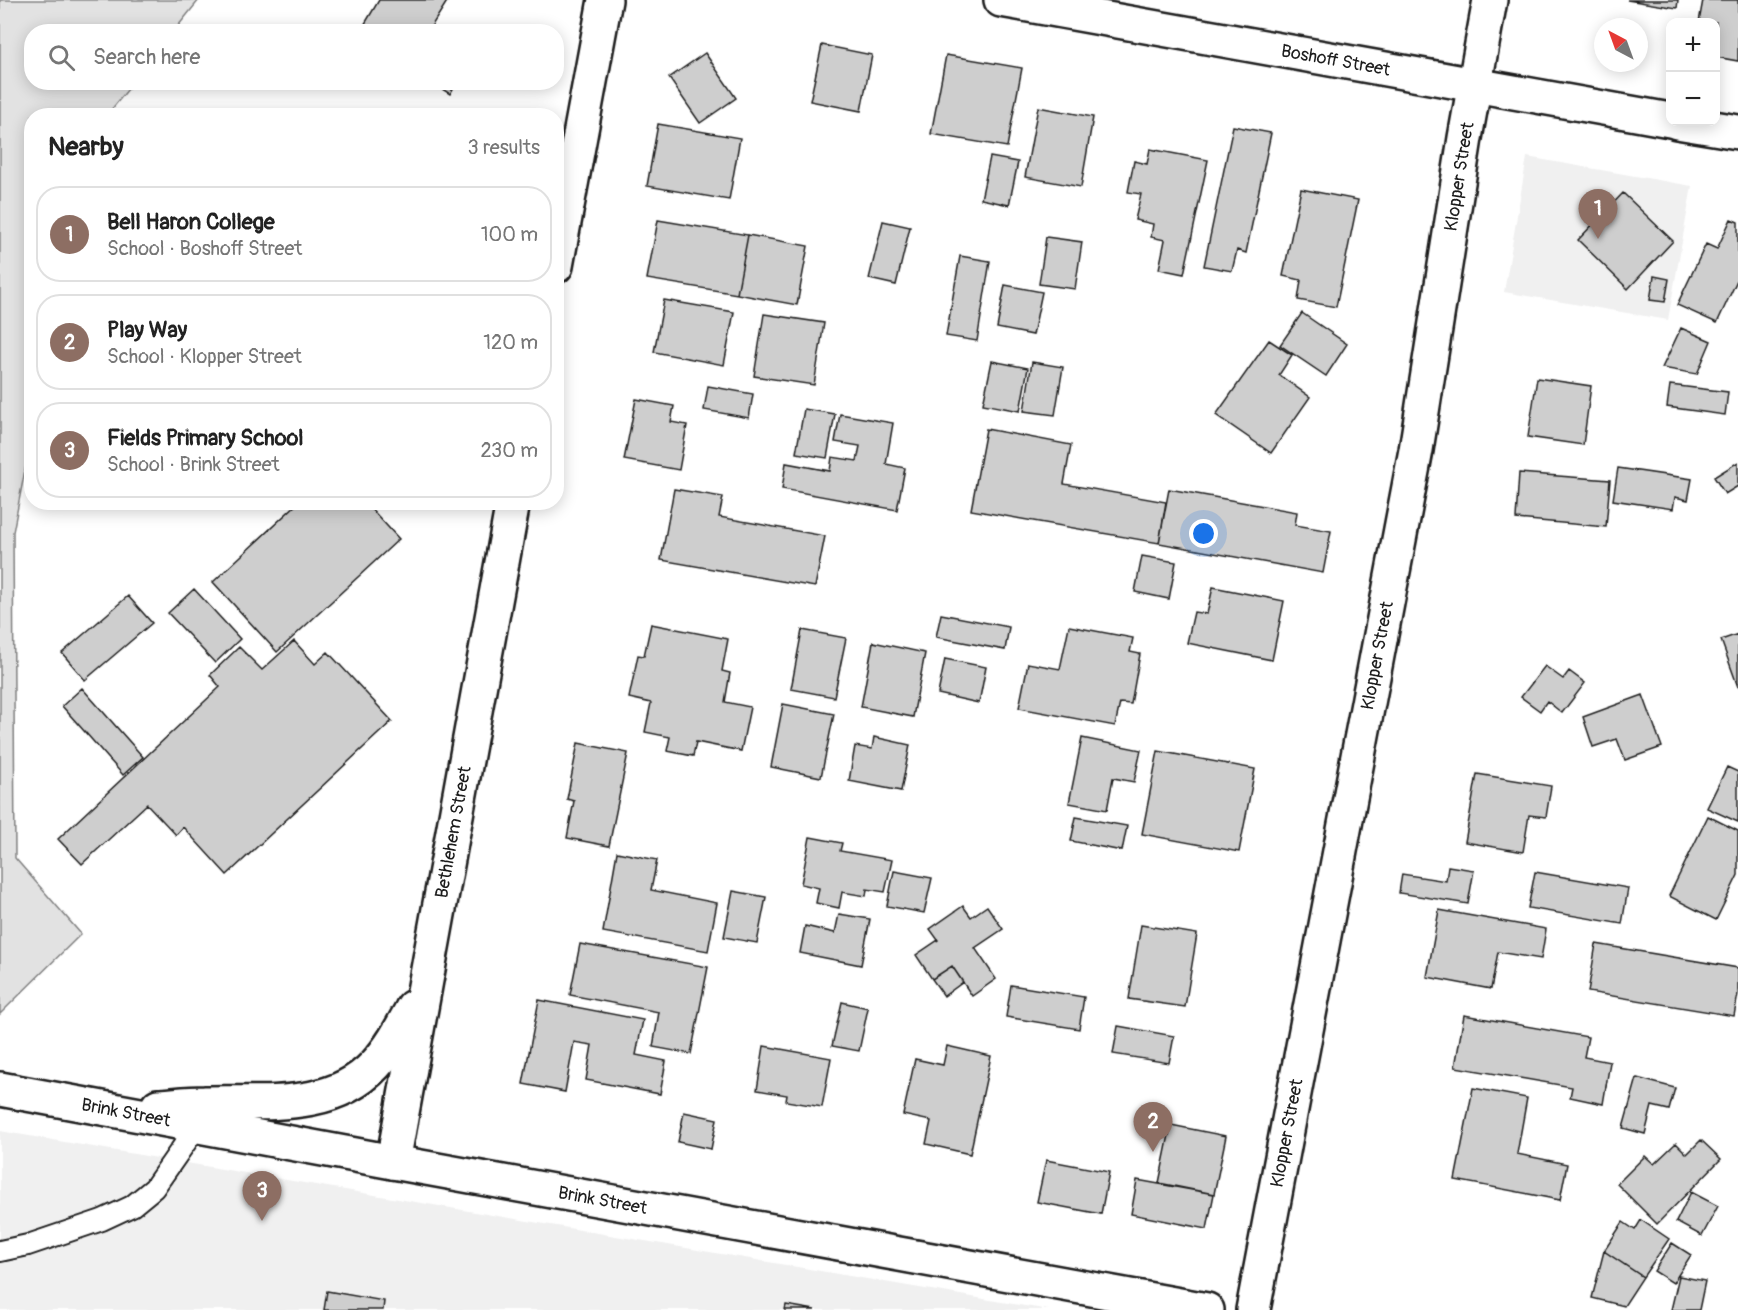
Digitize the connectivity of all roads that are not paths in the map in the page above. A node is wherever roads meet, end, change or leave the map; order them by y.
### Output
1 (605, 0) edge
2 (1001, 0) edge
3 (1490, 0) edge
4 (1475, 85) junction
5 (1666, 119) edge
6 (1701, 126) edge
7 (1738, 132) edge
8 (564, 223) edge
9 (512, 510) edge
10 (426, 983) junction
11 (0, 1089) edge
12 (117, 1110) junction
13 (198, 1125) junction
14 (393, 1162) junction
15 (0, 1251) edge
16 (1207, 1310) edge
17 (1253, 1310) edge

1 - 8 street
2 - 4 street, Boshoff Street
3 - 4 street, Klopper Street
4 - 5 street, Boshoff Street
4 - 17 street, Klopper Street
6 - 7 street
9 - 10 street, Bethlehem Street
10 - 12 street
10 - 14 street, Bethlehem Street
11 - 12 street, Brink Street
12 - 13 street, Brink Street
13 - 14 street, Brink Street
13 - 15 lane
14 - 16 street, Brink Street

